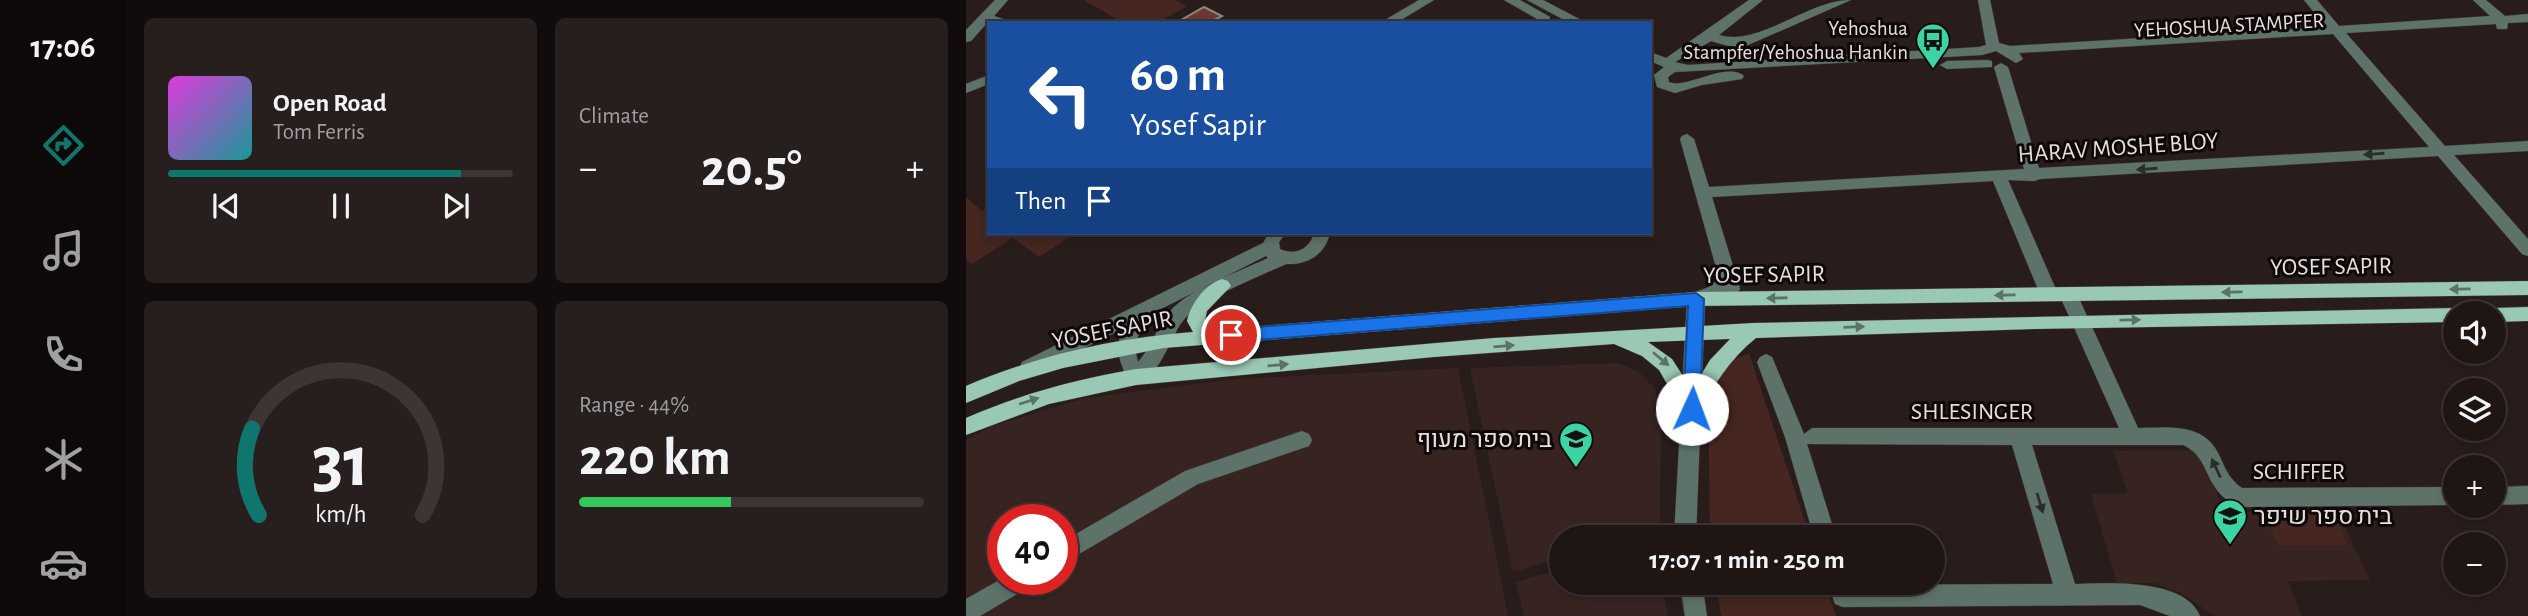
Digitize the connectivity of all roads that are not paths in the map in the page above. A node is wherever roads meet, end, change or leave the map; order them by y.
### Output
1 (1002, 0) edge
2 (1428, 0) edge
3 (1510, 0) edge
4 (1533, 0) edge
5 (1757, 0) edge
6 (1845, 0) edge
7 (1984, 0) edge
8 (2310, 0) edge
9 (2479, 0) edge
10 (985, 18) junction
11 (2528, 18) edge
12 (999, 21) edge
13 (1390, 21) edge
14 (1552, 21) edge
15 (1577, 21) edge
16 (2502, 24) junction
17 (2528, 28) edge
18 (2341, 34) junction
19 (1709, 36) junction
20 (966, 38) edge
21 (2012, 55) junction
22 (1991, 57) junction
23 (1655, 70) edge
24 (1683, 70) junction
25 (987, 80) edge
26 (966, 89) edge
27 (1674, 89) junction
28 (1652, 94) edge
29 (1687, 139) dead end
30 (2528, 146) edge
31 (2442, 150) junction
32 (2034, 176) junction
33 (1999, 177) junction
34 (1711, 192) dead end
35 (1326, 235) edge
36 (1276, 241) edge
37 (2528, 250) edge
38 (1727, 281) junction
39 (1222, 286) junction
40 (2528, 288) edge
41 (2058, 294) junction
42 (1696, 299) junction
43 (1736, 299) junction
44 (1158, 302) junction
45 (2528, 314) edge
46 (2443, 315) edge
47 (2506, 315) edge
48 (2081, 321) junction
49 (1753, 330) junction
50 (1695, 333) junction
51 (1231, 335) junction
52 (1607, 337) junction
53 (1164, 341) junction
54 (1125, 347) junction
55 (1766, 362) dead end
56 (1136, 377) junction
57 (1008, 378) junction
58 (968, 390) edge
59 (1692, 409) junction
60 (966, 427) edge
61 (2132, 436) junction
62 (1812, 437) dead end
63 (2020, 438) junction
64 (1301, 440) dead end
65 (2528, 495) edge
66 (2443, 496) edge
67 (2506, 496) edge
68 (1686, 525) edge
69 (1821, 525) edge
70 (1078, 545) edge
71 (1945, 591) edge
72 (2067, 593) junction
73 (994, 595) edge
74 (1693, 595) edge
75 (966, 612) edge
76 (1696, 616) edge
77 (2189, 616) edge

1 - 10 street
2 - 13 street
3 - 14 street
4 - 15 street
5 - 19 street
6 - 19 street
7 - 22 street
8 - 18 street
9 - 16 street
10 - 12 street
10 - 20 street
11 - 16 street, YEHOSHUA STAMPFER
16 - 17 street, YEHOSHUA STAMPFER
16 - 18 street, YEHOSHUA STAMPFER
18 - 21 street, YEHOSHUA STAMPFER
18 - 31 street
19 - 24 street
21 - 22 street, YEHOSHUA STAMPFER
21 - 22 street
22 - 24 street
22 - 24 street
22 - 32 street
23 - 24 street
23 - 27 street
24 - 27 street
25 - 26 street
27 - 28 street
29 - 38 street
30 - 31 street, HARAV MOSHE BLOY
31 -> 32 street, HARAV MOSHE BLOY
31 - 37 street
32 - 33 street, HARAV MOSHE BLOY
33 - 34 street, HARAV MOSHE BLOY
33 - 41 street
35 - 36 street
36 - 39 street
36 - 44 street
38 - 42 street
38 - 43 street
39 - 51 main road
39 - 53 street
40 -> 41 main road, YOSEF SAPIR
41 -> 43 main road, YOSEF SAPIR
41 - 48 street
42 - 43 main road, YOSEF SAPIR
42 - 50 street
42 - 51 main road, YOSEF SAPIR
44 - 54 street
44 - 57 street
45 - 47 main road
48 -> 46 main road, YOSEF SAPIR
49 -> 48 main road, YOSEF SAPIR
48 - 61 street
49 - 50 main road, YOSEF SAPIR
49 - 59 main road
50 - 52 main road, YOSEF SAPIR
50 - 59 street
51 - 53 main road, YOSEF SAPIR
56 -> 52 main road, YOSEF SAPIR
52 -> 59 main road
53 - 54 main road, YOSEF SAPIR
53 - 56 street
54 - 56 street
54 - 57 main road, YOSEF SAPIR
55 - 69 street
60 -> 56 main road, YOSEF SAPIR
57 - 58 main road, YOSEF SAPIR
59 - 68 street
61 - 63 street, SHLESINGER
66 -> 61 street, SCHIFFER
62 - 63 street, SHLESINGER
63 -> 72 street
64 - 70 street
65 - 67 street
71 - 72 street
72 - 77 street
73 - 75 street
74 - 76 street

